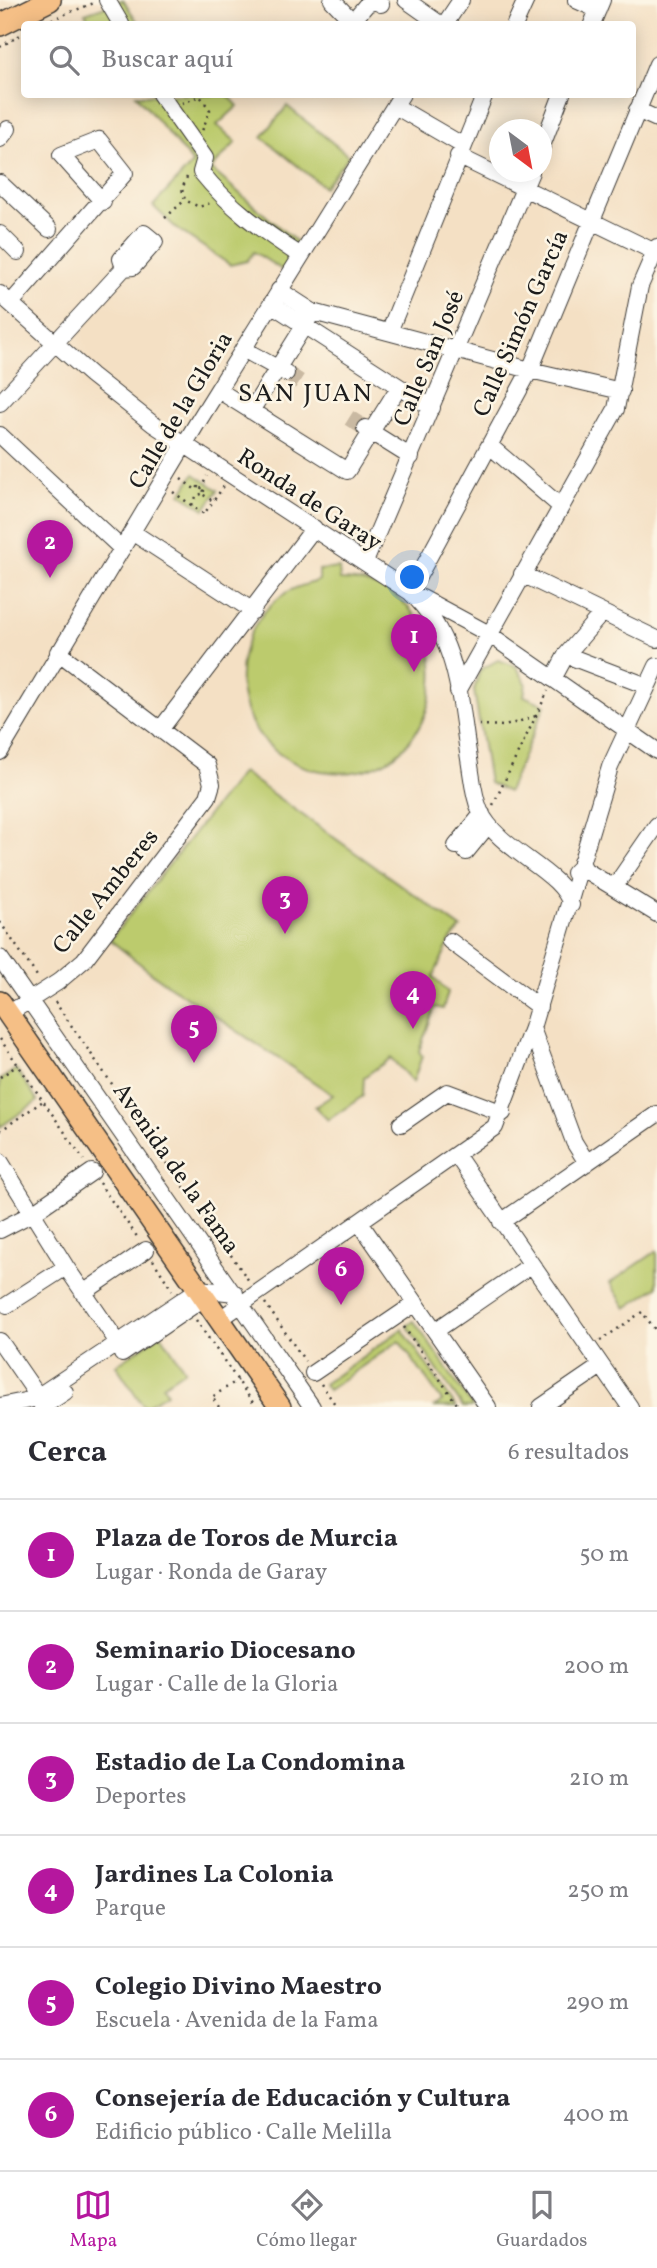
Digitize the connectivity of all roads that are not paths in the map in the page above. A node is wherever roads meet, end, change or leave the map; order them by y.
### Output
1 (50, 0) edge
2 (107, 0) edge
3 (332, 0) edge
4 (406, 0) edge
5 (461, 0) edge
6 (526, 0) edge
7 (576, 0) edge
8 (381, 4) dead end
9 (597, 12) edge
10 (119, 21) edge
11 (352, 21) edge
12 (355, 21) edge
13 (436, 21) edge
14 (447, 21) edge
15 (516, 21) edge
16 (0, 25) edge
17 (657, 64) edge
18 (162, 98) edge
19 (483, 98) edge
20 (560, 98) edge
21 (398, 100) edge
22 (637, 110) junction
23 (552, 119) edge
24 (657, 119) edge
25 (460, 151) junction
26 (527, 182) edge
27 (0, 183) edge
28 (524, 189) junction
29 (103, 202) dead end
30 (589, 221) junction
31 (49, 229) dead end
32 (0, 234) edge
33 (656, 250) edge
34 (18, 252) dead end
35 (301, 256) junction
36 (124, 268) dead end
37 (275, 297) junction
38 (5, 299) edge
39 (309, 318) junction
40 (389, 332) junction
41 (56, 344) junction
42 (243, 349) junction
43 (456, 351) junction
44 (530, 370) junction
45 (282, 371) junction
46 (399, 387) junction
47 (218, 390) junction
48 (621, 391) junction
49 (0, 403) edge
50 (432, 408) junction
51 (251, 411) junction
52 (368, 430) junction
53 (0, 435) edge
54 (184, 445) junction
55 (490, 446) junction
56 (411, 457) junction
57 (560, 506) junction
58 (314, 528) junction
59 (132, 532) junction
60 (122, 548) junction
61 (365, 562) junction
62 (522, 574) junction
63 (410, 592) junction
64 (253, 611) junction
65 (602, 613) junction
66 (489, 634) junction
67 (657, 639) edge
68 (58, 652) junction
69 (566, 655) junction
70 (657, 666) edge
71 (554, 679) junction
72 (458, 691) junction
73 (649, 693) edge
74 (626, 728) junction
75 (160, 730) junction
76 (657, 751) edge
77 (0, 752) edge
78 (485, 820) junction
79 (657, 825) edge
80 (461, 849) dead end
81 (585, 868) junction
82 (567, 884) junction
83 (615, 886) junction
84 (657, 914) edge
85 (450, 941) dead end
86 (0, 958) edge
87 (29, 1001) junction
88 (539, 1007) junction
89 (4, 1008) edge
90 (533, 1028) junction
91 (503, 1113) junction
92 (657, 1114) edge
93 (401, 1124) dead end
94 (457, 1156) junction
95 (583, 1158) junction
96 (0, 1161) edge
97 (92, 1172) dead end
98 (31, 1214) junction
99 (502, 1222) junction
100 (360, 1223) junction
101 (0, 1230) edge
102 (146, 1250) dead end
103 (531, 1265) junction
104 (66, 1267) junction
105 (214, 1267) junction
106 (206, 1292) junction
107 (83, 1293) junction
108 (236, 1299) junction
109 (416, 1303) junction
110 (7, 1305) dead end
111 (220, 1320) junction
112 (435, 1331) junction
113 (0, 1342) edge
114 (121, 1348) junction
115 (601, 1366) junction
116 (313, 1373) road end
117 (40, 1401) edge
118 (0, 1406) edge
119 (280, 1407) edge
120 (312, 1407) edge
121 (488, 1407) edge
122 (541, 1407) edge
123 (630, 1407) edge

1 - 16 main road
2 - 10 street
3 - 11 street
4 - 13 street
5 - 14 street
6 - 15 street
7 - 9 street
8 - 12 street
17 - 22 street, Calle Simón García
18 - 35 street
19 - 25 street
20 - 23 street
21 - 25 street
21 - 35 street, Calle de la Gloria
22 - 24 street
22 - 30 street, Calle Simón García
25 - 28 street
25 - 40 street
26 - 28 street, Calle San José
27 - 31 street
28 - 30 street
28 - 43 street, Calle San José
29 - 38 street
30 - 33 street
30 - 44 street, Calle Simón García
32 - 34 street
33 - 48 street
35 - 37 street, Calle de la Gloria
36 - 41 street
37 - 39 street
37 - 42 street, Calle de la Gloria
38 - 41 street, Ronda de Garay
39 - 40 street
39 - 45 street
39 - 46 street
40 - 43 street
41 - 49 street
41 - 54 street, Ronda de Garay
42 - 45 street
42 - 47 street, Calle de la Gloria
43 - 44 street
43 - 50 street, Calle San José
44 - 48 street
44 - 55 street, Calle Simón García
45 - 51 street
46 - 50 street
46 - 52 street
47 - 51 street
47 - 54 street, Calle de la Gloria
48 - 57 street
50 - 56 street, Calle San José
51 - 52 street
52 - 56 street
53 - 60 street
54 - 58 street, Ronda de Garay
54 - 59 street, Calle de la Gloria
55 - 57 street
55 - 63 street, Calle Simón García
56 - 61 street, Calle San José
57 - 62 street
58 - 61 street, Ronda de Garay
58 - 64 street
59 - 60 street, Calle de la Gloria
59 - 64 street
60 - 68 street, Calle de la Gloria
61 - 63 street, Ronda de Garay
62 - 65 street
62 - 66 street
63 - 66 street
63 - 72 street, Ronda de Garay
64 - 75 street
65 - 67 street
65 - 69 street
66 - 71 street
66 - 72 street
68 - 75 street
68 - 77 street, Calle de la Gloria
69 - 71 street
69 - 73 street
70 - 73 street
71 - 74 street
72 - 78 street, Ronda de Garay
73 - 74 street
74 - 76 street
74 - 81 street
75 - 87 street, Calle Amberes
78 - 80 street
78 - 82 street, Ronda de Garay
79 - 83 street
81 - 82 street
81 - 83 street
82 - 88 street
83 - 84 street
85 - 88 street
86 - 87 street, Avenida de la Fama
87 - 89 street, Calle Amberes
87 - 105 street, Avenida de la Fama
88 - 90 street
89 - 106 main road, Avenida de la Fama
90 - 91 street
90 - 95 street
91 - 93 street
91 - 94 street
92 - 95 street
94 - 99 street
94 - 100 street
95 - 99 street
96 - 98 street
97 - 98 street
98 - 101 street
98 - 104 street
99 - 103 street
100 - 108 street
100 - 109 street
102 - 107 street
103 - 112 street
103 - 115 street
104 - 107 street
104 - 110 street
105 - 106 street
105 - 108 street, Avenida de la Fama
106 - 108 street
106 - 111 main road, Avenida de la Fama
106 - 114 street
106 - 114 street
107 - 114 street
108 - 111 street
108 - 120 street, Avenida de la Fama
109 - 112 street
109 - 116 street
111 - 119 main road, Avenida de la Fama
112 - 121 street
113 - 117 street
114 - 117 street
115 - 122 street
115 - 123 street
117 - 118 street

